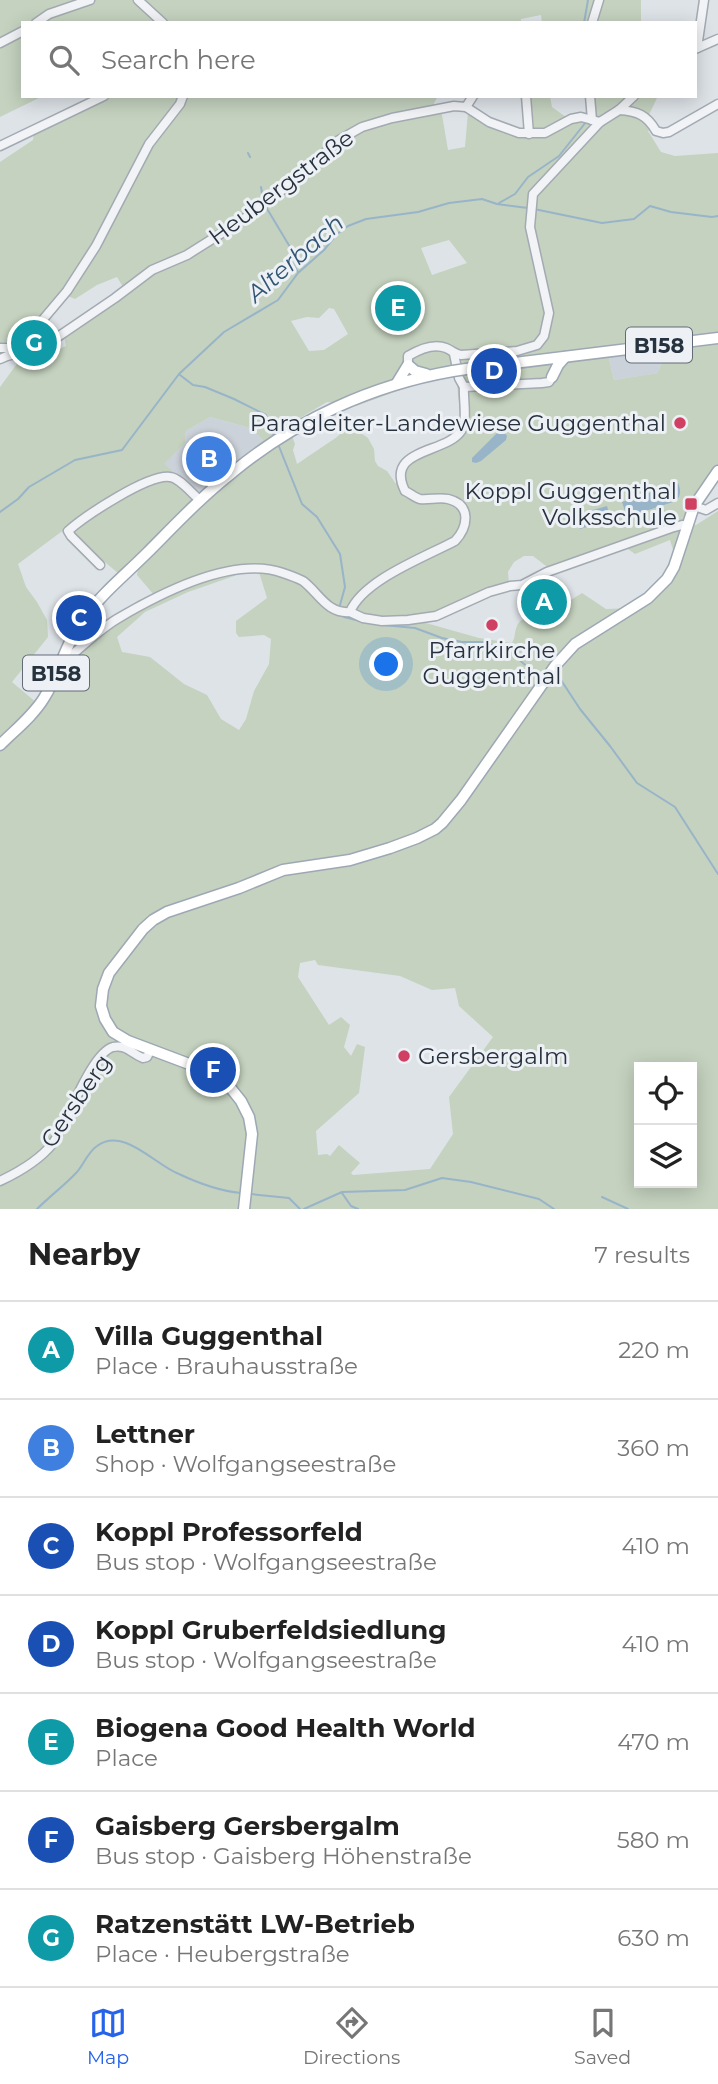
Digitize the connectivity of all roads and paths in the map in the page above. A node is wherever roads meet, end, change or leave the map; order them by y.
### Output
1 (90, 0) edge
2 (138, 0) edge
3 (599, 0) edge
4 (704, 0) edge
5 (39, 21) edge
6 (161, 21) edge
7 (593, 21) edge
8 (21, 32) edge
9 (718, 39) edge
10 (697, 42) edge
11 (0, 43) edge
12 (697, 48) edge
13 (100, 98) edge
14 (182, 98) edge
15 (472, 98) edge
16 (526, 98) edge
17 (590, 98) edge
18 (632, 98) edge
19 (718, 104) edge
20 (466, 107) junction
21 (619, 110) junction
22 (596, 121) junction
23 (529, 134) junction
24 (0, 146) edge
25 (718, 338) edge
26 (0, 348) edge
27 (21, 352) junction
28 (454, 354) junction
29 (566, 357) junction
30 (0, 359) edge
31 (537, 360) junction
32 (408, 365) junction
33 (430, 375) junction
34 (552, 377) junction
35 (397, 383) junction
36 (464, 387) junction
37 (718, 471) edge
38 (200, 500) junction
39 (718, 503) edge
40 (694, 506) junction
41 (687, 526) junction
42 (100, 565) dead end
43 (350, 612) junction
44 (60, 665) junction
45 (0, 745) edge
46 (151, 1049) junction
47 (0, 1181) edge
48 (244, 1209) edge

1 - 5 street
2 - 6 street
3 - 7 street
4 - 10 street
8 - 11 street
9 - 12 street
13 - 24 street
14 - 27 street
15 - 20 street
16 - 23 street
17 - 22 street
18 - 21 street
19 - 21 street
20 - 23 street
20 - 27 street, Heubergstraße
21 - 22 street
22 - 23 street
22 - 28 street
25 - 29 main road, B158
26 - 27 street
27 - 30 street, Heubergstraße
28 - 32 street
28 - 36 street
29 - 31 main road, B158
29 - 34 main road
31 - 33 main road, B158, bridge
31 - 34 main road
32 - 33 main road
32 - 35 main road
33 - 35 main road, B158
34 - 36 street
35 - 38 main road, B158
36 - 43 street
37 - 40 main road
38 - 42 street
38 - 44 main road, B158
39 - 40 street
40 - 41 main road
41 - 43 street
41 - 46 main road
43 - 44 street
44 - 45 main road, B158
46 - 47 street, Gersberg
46 - 48 main road

